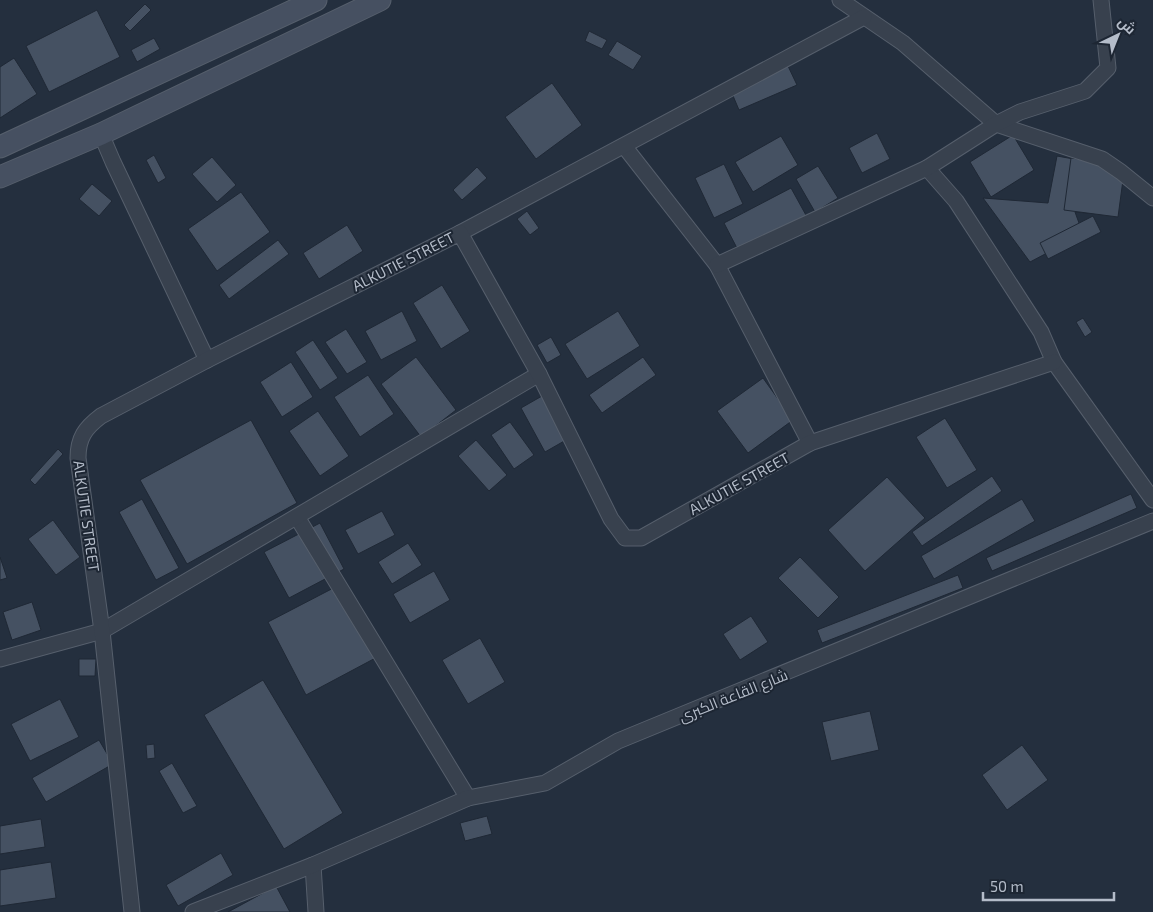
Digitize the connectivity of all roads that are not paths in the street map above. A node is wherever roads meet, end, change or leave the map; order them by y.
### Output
1 (380, 0) edge
2 (840, 0) edge
3 (1101, 0) edge
4 (302, 3) edge
5 (864, 17) junction
6 (996, 124) junction
7 (101, 134) junction
8 (624, 146) junction
9 (0, 147) edge
10 (927, 168) junction
11 (0, 177) edge
12 (1153, 198) edge
13 (460, 232) junction
14 (717, 265) junction
15 (207, 360) junction
16 (1054, 362) junction
17 (539, 374) junction
18 (810, 443) junction
19 (1153, 500) edge
20 (297, 517) junction
21 (1153, 521) edge
22 (102, 631) junction
23 (0, 659) edge
24 (468, 798) junction
25 (313, 865) junction
26 (132, 912) edge
27 (193, 912) edge
28 (316, 912) edge

1 - 7 main road
2 - 5 street
3 - 6 street
4 - 9 main road
5 - 6 street
5 - 8 street
6 - 10 street
6 - 12 street
7 - 11 main road
7 - 15 street
8 - 13 street
8 - 14 street
10 - 14 street
10 - 16 street
13 - 15 street, ALKUTIE STREET
13 - 17 street, ALKUTIE STREET
14 - 18 street
15 - 22 street, ALKUTIE STREET
16 - 18 street, ALKUTIE STREET
16 - 19 street
17 - 18 street, ALKUTIE STREET
17 - 20 street
20 - 22 street
20 - 24 street
21 - 24 street, شارع القاعة الكبرى
22 - 23 street
22 - 26 street, ALKUTIE STREET
24 - 25 street, شارع القاعة الكبرى
25 - 27 street, شارع القاعة الكبرى
25 - 28 street

